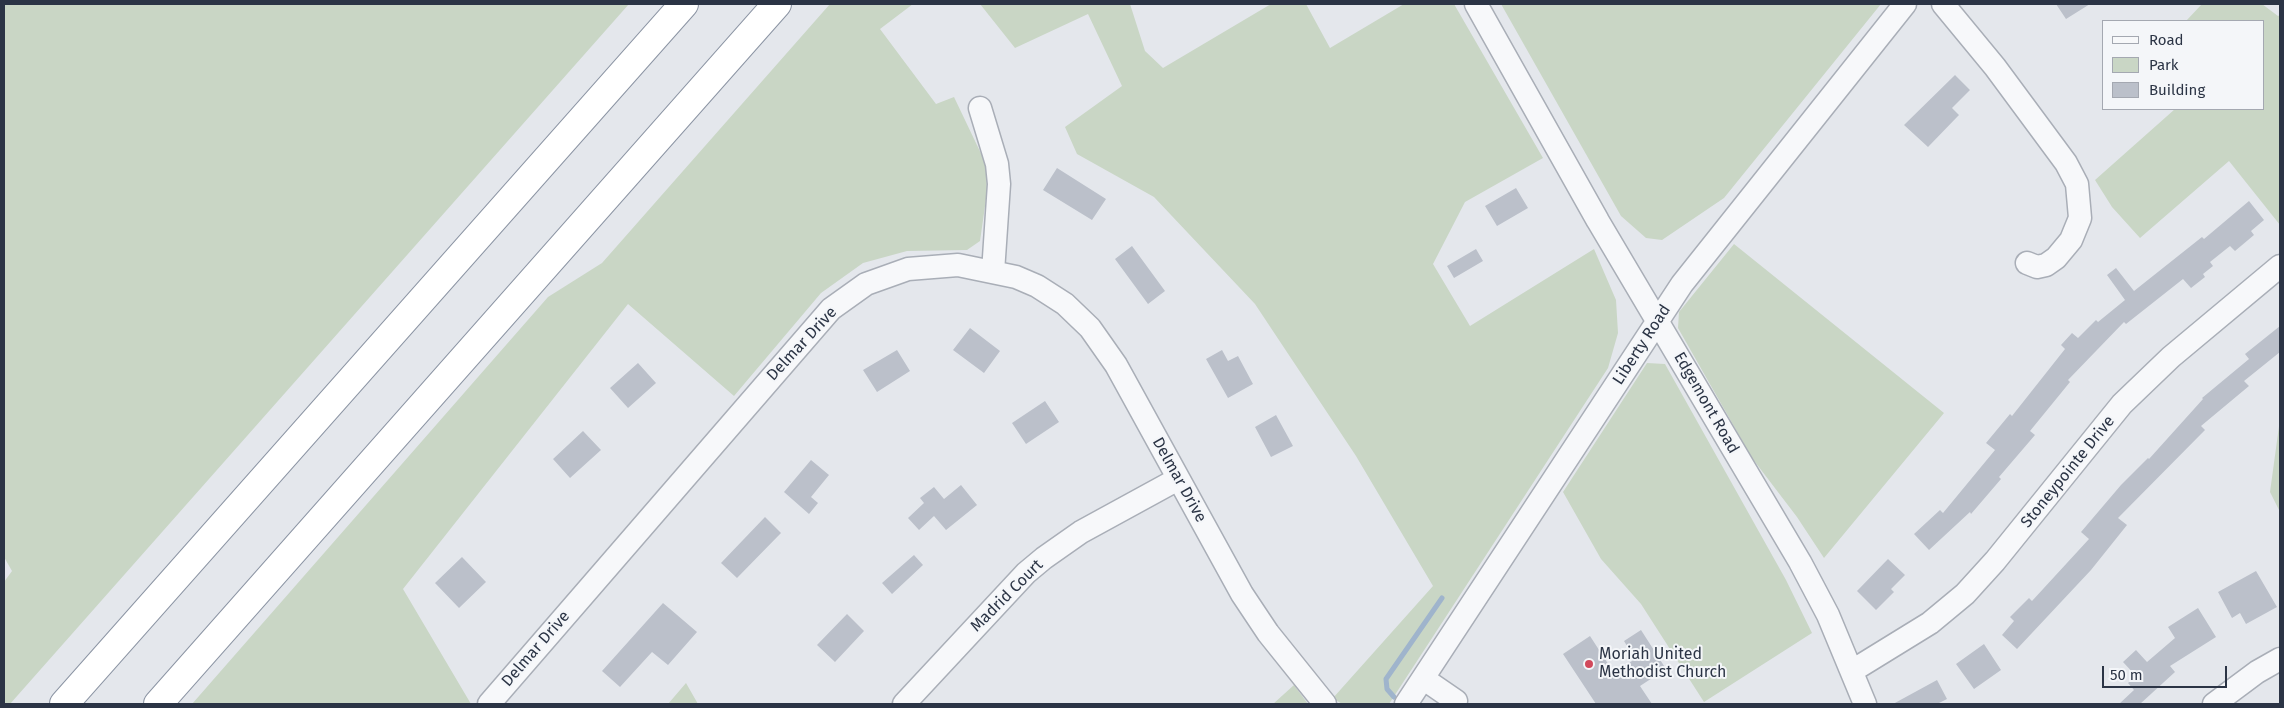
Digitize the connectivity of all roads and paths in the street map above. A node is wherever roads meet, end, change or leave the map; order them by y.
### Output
1 (684, 4) edge
2 (777, 4) edge
3 (1476, 4) edge
4 (1904, 4) edge
5 (1943, 4) edge
6 (980, 108) dead end
7 (2027, 263) dead end
8 (2280, 266) edge
9 (994, 272) junction
10 (1658, 320) junction
11 (1178, 479) junction
12 (2280, 659) edge
13 (1852, 671) junction
14 (1424, 679) junction
15 (1456, 700) dead end
16 (64, 704) edge
17 (158, 704) edge
18 (488, 704) edge
19 (904, 704) edge
20 (1325, 704) edge
21 (1406, 704) edge
22 (1865, 704) edge
23 (2214, 704) edge

1 - 16 highway
2 - 17 highway
3 - 10 street, Edgemont Road
4 - 10 street, Liberty Road
5 - 7 street
6 - 9 street
8 - 13 street, Stoneypointe Drive
9 - 11 street, Delmar Drive
9 - 18 street, Delmar Drive
10 - 13 street, Edgemont Road
10 - 14 street, Liberty Road
11 - 19 street, Madrid Court
11 - 20 street, Delmar Drive
12 - 23 street
13 - 22 street, Edgemont Road
14 - 15 street
14 - 21 street, Liberty Road

